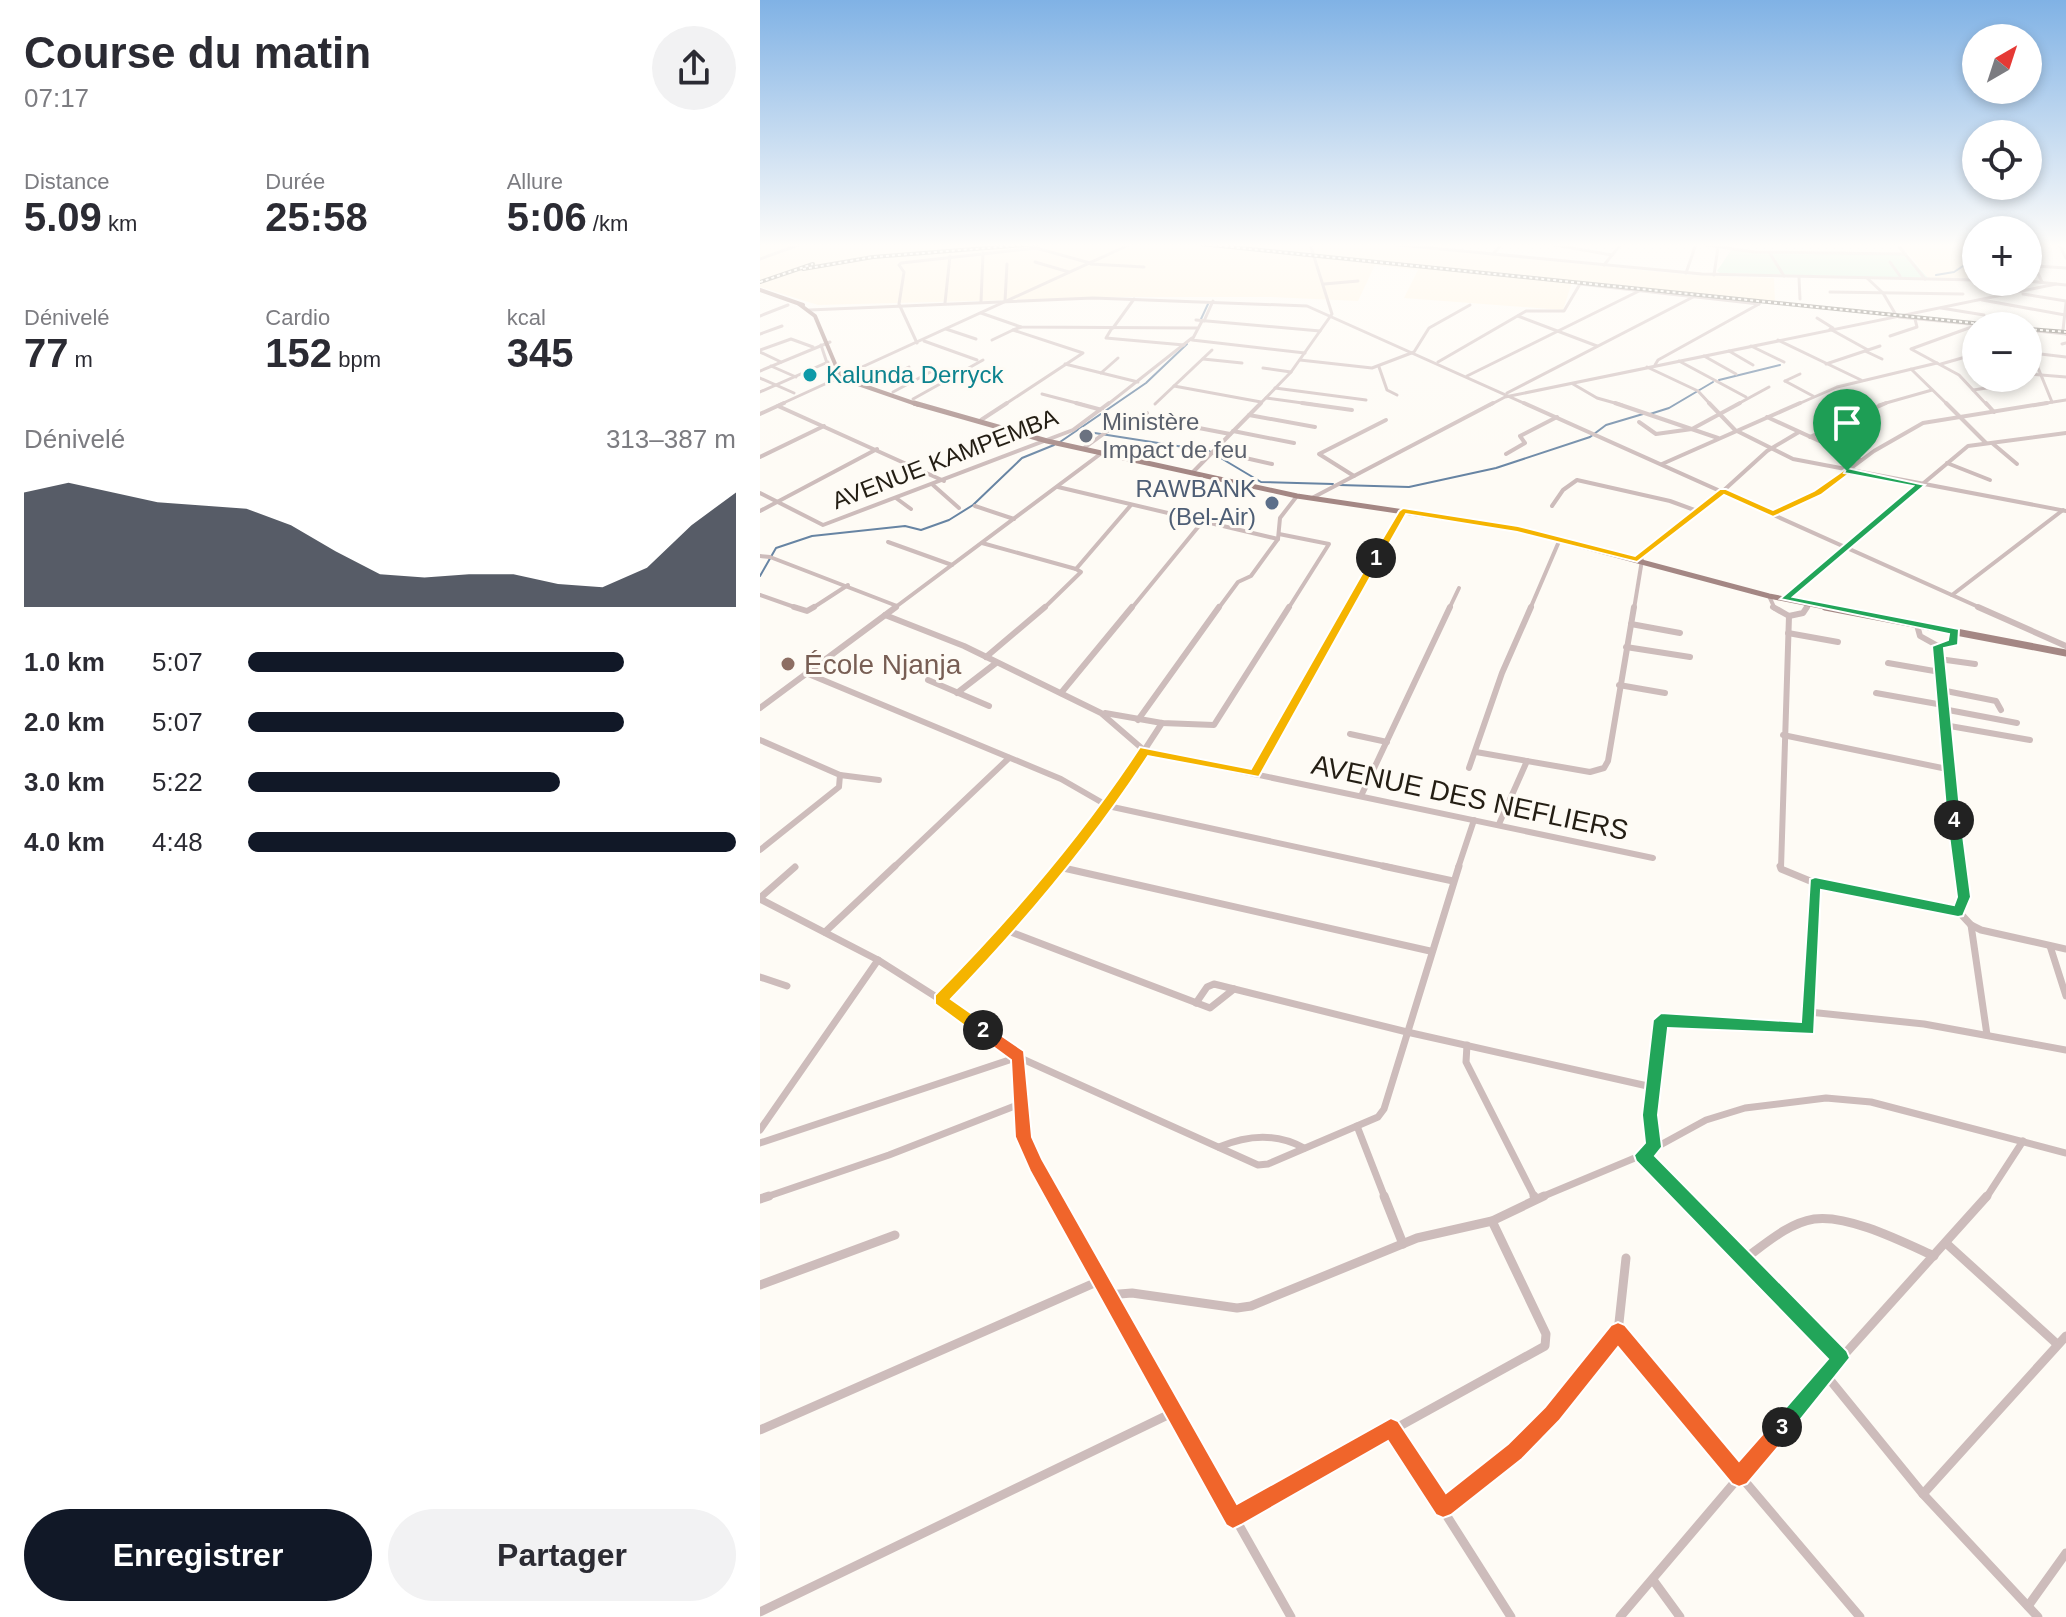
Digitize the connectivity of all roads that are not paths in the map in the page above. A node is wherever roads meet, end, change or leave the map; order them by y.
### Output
1 (816, 319) edge
2 (906, 319) edge
3 (967, 319) edge
4 (999, 319) edge
5 (1118, 319) edge
6 (1328, 319) edge
7 (1341, 319) edge
8 (1444, 319) edge
9 (1510, 319) edge
10 (1530, 319) edge
11 (1580, 319) edge
12 (1649, 319) edge
13 (1731, 319) edge
14 (1819, 319) edge
15 (1877, 319) edge
16 (1915, 319) edge
17 (1920, 319) edge
18 (1200, 321) joint
19 (1962, 324) edge
20 (782, 326) dead end
21 (1021, 327) junction
22 (1112, 328) junction
23 (1196, 328) junction
24 (946, 329) junction
25 (1832, 329) junction
26 (1013, 330) junction
27 (1558, 330) junction
28 (1962, 330) edge
29 (2042, 330) edge
30 (1320, 331) junction
31 (2065, 333) edge
32 (760, 334) edge
33 (1890, 336) dead end
34 (976, 339) dead end
35 (1191, 339) junction
36 (923, 340) junction
37 (992, 340) dead end
38 (1778, 340) junction
39 (825, 343) junction
40 (917, 343) junction
41 (1184, 345) junction
42 (1597, 346) junction
43 (1751, 346) junction
44 (1880, 346) dead end
45 (813, 348) junction
46 (1212, 350) dead end
47 (1728, 350) junction
48 (1867, 350) junction
49 (760, 351) edge
50 (1414, 352) junction
51 (1305, 353) junction
52 (2042, 354) edge
53 (1703, 356) junction
54 (2066, 357) edge
55 (1118, 358) dead end
56 (1962, 358) edge
57 (1203, 359) junction
58 (1882, 359) dead end
59 (1300, 360) junction
60 (1679, 361) junction
61 (781, 362) junction
62 (828, 362) junction
63 (1438, 362) junction
64 (1784, 362) dead end
65 (1242, 363) dead end
66 (1065, 364) junction
67 (1826, 364) junction
68 (1938, 364) junction
69 (1655, 365) junction
70 (1753, 365) dead end
71 (771, 366) junction
72 (909, 367) dead end
73 (1379, 367) junction
74 (1647, 367) junction
75 (1263, 368) dead end
76 (936, 369) dead end
77 (1911, 369) junction
78 (760, 371) edge
79 (1291, 372) junction
80 (1101, 373) junction
81 (1736, 374) dead end
82 (1800, 374) dead end
83 (2042, 375) edge
84 (1467, 376) junction
85 (796, 377) junction
86 (843, 377) junction
87 (2066, 377) edge
88 (760, 378) edge
89 (832, 378) dead end
90 (1962, 378) edge
91 (1861, 380) junction
92 (2042, 380) edge
93 (1138, 382) junction
94 (1572, 383) junction
95 (871, 385) junction
96 (776, 386) junction
97 (1174, 386) junction
98 (1769, 387) dead end
99 (1275, 388) junction
100 (1932, 390) junction
101 (760, 392) edge
102 (893, 392) junction
103 (1975, 392) edge
104 (794, 393) dead end
105 (1042, 394) dead end
106 (1397, 395) dead end
107 (1509, 395) junction
108 (1813, 396) junction
109 (1746, 397) junction
110 (1266, 398) junction
111 (913, 399) junction
112 (1366, 400) dead end
113 (2066, 400) edge
114 (1261, 402) junction
115 (2052, 402) junction
116 (1155, 404) dead end
117 (778, 406) junction
118 (1102, 410) junction
119 (1352, 410) dead end
120 (1994, 412) junction
121 (1147, 413) dead end
122 (1720, 413) junction
123 (760, 414) edge
124 (957, 415) junction
125 (1249, 415) junction
126 (1557, 417) junction
127 (1767, 417) junction
128 (1959, 417) junction
129 (981, 420) junction
130 (1386, 420) dead end
131 (1639, 422) dead end
132 (1173, 423) dead end
133 (824, 426) junction
134 (1315, 427) dead end
135 (1692, 429) junction
136 (1735, 430) junction
137 (1799, 432) junction
138 (1232, 433) junction
139 (2066, 433) edge
140 (1810, 437) junction
141 (1718, 438) junction
142 (1054, 440) junction
143 (1294, 443) dead end
144 (1988, 443) junction
145 (1221, 444) junction
146 (1084, 448) junction
147 (1771, 448) junction
148 (877, 449) junction
149 (1103, 452) junction
150 (1506, 454) dead end
151 (760, 457) edge
152 (1861, 460) junction
153 (1947, 463) junction
154 (1272, 464) dead end
155 (1662, 464) junction
156 (2017, 464) dead end
157 (1847, 471) junction
158 (1192, 473) junction
159 (1354, 476) junction
160 (1990, 480) dead end
161 (944, 481) junction
162 (933, 485) junction
163 (1921, 485) junction
164 (1058, 487) junction
165 (1723, 491) junction
166 (760, 493) edge
167 (1297, 496) junction
168 (896, 498) junction
169 (1312, 498) junction
170 (777, 501) junction
171 (1131, 505) junction
172 (975, 506) dead end
173 (1552, 506) dead end
174 (959, 508) dead end
175 (911, 509) dead end
176 (2065, 510) edge
177 (760, 511) edge
178 (1403, 511) junction
179 (1697, 511) junction
180 (1773, 514) junction
181 (1014, 519) junction
182 (1203, 521) junction
183 (1278, 537) junction
184 (1560, 539) junction
185 (888, 542) dead end
186 (982, 543) junction
187 (1846, 547) junction
188 (761, 556) edge
189 (1639, 560) junction
190 (952, 565) junction
191 (1076, 569) junction
192 (848, 585) junction
193 (1459, 588) dead end
194 (760, 595) edge
195 (1952, 595) junction
196 (1769, 596) junction
197 (1785, 599) junction
198 (1808, 604) junction
199 (897, 606) junction
200 (885, 615) junction
201 (1789, 616) junction
202 (1631, 624) junction
203 (1917, 625) junction
204 (1955, 632) junction
205 (1680, 633) dead end
206 (1788, 633) junction
207 (1838, 642) dead end
208 (1938, 646) junction
209 (2066, 646) edge
210 (1626, 647) junction
211 (2066, 653) edge
212 (986, 657) junction
213 (1690, 657) dead end
214 (1939, 659) junction
215 (996, 663) junction
216 (1888, 663) dead end
217 (1975, 664) dead end
218 (1940, 672) junction
219 (806, 673) junction
220 (928, 680) dead end
221 (1619, 685) junction
222 (1941, 690) junction
223 (957, 693) junction
224 (1061, 693) junction
225 (1665, 693) dead end
226 (1876, 693) dead end
227 (989, 706) dead end
228 (1943, 707) junction
229 (760, 708) edge
230 (2001, 710) dead end
231 (1101, 713) junction
232 (1138, 720) junction
233 (1162, 723) junction
234 (2017, 723) dead end
235 (1944, 725) junction
236 (1350, 734) dead end
237 (1783, 735) junction
238 (760, 740) edge
239 (2030, 740) dead end
240 (1387, 742) junction
241 (1145, 751) junction
242 (1476, 752) junction
243 (1009, 758) junction
244 (1527, 761) junction
245 (1469, 768) dead end
246 (1947, 769) junction
247 (1254, 774) junction
248 (840, 775) junction
249 (879, 780) dead end
250 (1361, 796) junction
251 (1108, 806) junction
252 (1474, 820) junction
253 (1499, 824) junction
254 (760, 850) edge
255 (1653, 858) dead end
256 (795, 867) dead end
257 (1059, 867) junction
258 (1453, 881) junction
259 (1815, 883) junction
260 (762, 905) edge
261 (1958, 911) junction
262 (1971, 925) junction
263 (1008, 931) junction
264 (825, 932) junction
265 (2050, 946) junction
266 (2066, 949) edge
267 (1430, 951) junction
268 (878, 960) junction
269 (760, 977) edge
270 (787, 986) dead end
271 (1234, 989) junction
272 (2066, 996) edge
273 (941, 1000) junction
274 (1196, 1003) junction
275 (1809, 1012) junction
276 (1407, 1032) junction
277 (1987, 1035) junction
278 (1467, 1045) junction
279 (2066, 1050) edge
280 (1018, 1057) junction
281 (1652, 1087) junction
282 (1020, 1104) junction
283 (1357, 1126) junction
284 (760, 1130) edge
285 (2023, 1141) junction
286 (760, 1143) edge
287 (1219, 1147) junction
288 (1653, 1147) junction
289 (1304, 1148) junction
290 (2066, 1153) edge
291 (1642, 1155) junction
292 (760, 1199) edge
293 (1536, 1199) junction
294 (1492, 1221) junction
295 (895, 1235) dead end
296 (1403, 1244) junction
297 (1947, 1244) junction
298 (1934, 1256) junction
299 (1626, 1258) dead end
300 (1743, 1260) junction
301 (1099, 1281) junction
302 (760, 1285) edge
303 (1107, 1295) junction
304 (1618, 1332) junction
305 (2066, 1336) edge
306 (2057, 1344) junction
307 (1841, 1358) junction
308 (1826, 1375) junction
309 (1174, 1412) junction
310 (1391, 1428) junction
311 (760, 1430) edge
312 (1739, 1477) junction
313 (1923, 1494) junction
314 (1443, 1508) junction
315 (1233, 1518) junction
316 (2066, 1553) edge
317 (1653, 1580) junction
318 (2028, 1606) junction
319 (760, 1612) edge
320 (1291, 1617) edge
321 (1511, 1617) edge
322 (1620, 1617) edge
323 (1680, 1617) edge
324 (1860, 1617) edge
325 (2038, 1617) edge

1 - 39 main road
2 - 40 street
3 - 24 street
4 - 21 street
5 - 22 street
6 - 30 street
7 - 50 street
8 - 50 street
9 - 63 street
10 - 27 street
11 - 27 street
12 - 42 street
13 - 69 street
14 - 25 street
15 - 25 street
16 - 33 street
17 - 19 street
18 - 23 street, AVENUE KAMPEMBA
18 - 30 street
20 - 32 street
21 - 22 street
21 - 26 street
22 - 23 street
22 - 41 street
23 - 35 street, AVENUE KAMPEMBA
24 - 34 street
24 - 36 street
25 - 38 street
25 - 48 street
26 - 37 street
26 - 66 street
27 - 42 street
27 - 84 street
28 - 68 street
29 - 31 street
30 - 51 street
35 - 41 street, AVENUE KAMPEMBA
35 - 51 street
36 - 40 street
36 - 111 street
38 - 43 street
38 - 67 street
39 - 45 street
39 - 62 street
39 - 86 main road
40 - 86 street
41 - 93 street, AVENUE KAMPEMBA
42 - 107 street
43 - 47 street
43 - 64 street
44 - 48 street
45 - 49 street
45 - 61 street
46 - 57 street
47 - 53 street
47 - 70 street
48 - 58 street
48 - 67 street
49 - 61 street
50 - 63 street
50 - 73 street
51 - 59 street
52 - 54 street
53 - 60 street
53 - 81 street
55 - 80 street
56 - 68 street
57 - 65 street
57 - 97 street
59 - 73 street
59 - 79 street
60 - 69 street
60 - 109 street
61 - 71 street
62 - 85 street
62 - 89 street
63 - 84 street
66 - 80 street
66 - 129 street
67 - 91 street
68 - 77 street
68 - 90 street
69 - 74 street
71 - 78 street
71 - 85 street
72 - 95 street
73 - 106 street
74 - 94 street
74 - 122 street
75 - 79 street
76 - 102 street
77 - 91 street
77 - 100 street
79 - 99 street
80 - 93 street
82 - 108 street
83 - 87 street
84 - 107 street
85 - 96 street
86 - 95 main road
86 - 117 street
86 - 124 main road
88 - 96 street
91 - 108 street
92 - 115 street
93 - 118 street, AVENUE KAMPEMBA
94 - 107 street
94 - 135 street
95 - 102 main road
96 - 101 street
96 - 104 street
97 - 114 street
97 - 116 street
98 - 109 street
99 - 110 street
99 - 112 street
100 - 128 street
100 - 140 street
102 - 111 main road
103 - 120 street
105 - 118 street
107 - 126 street
107 - 159 street
108 - 127 street
109 - 122 street
110 - 114 street
110 - 119 street
111 - 124 main road
113 - 115 street
114 - 125 street
115 - 120 street
117 - 123 street
117 - 133 street
118 - 142 street, AVENUE KAMPEMBA
120 - 128 street
121 - 146 street
122 - 135 street
122 - 136 street
124 - 129 main road
124 - 142 main road
125 - 134 street
125 - 138 street
126 - 150 street
126 - 155 street
127 - 136 street
127 - 137 street
128 - 144 street
128 - 152 street
129 - 142 main road
130 - 159 street
131 - 135 street
132 - 138 street
133 - 148 street
133 - 151 street
135 - 141 street
136 - 141 street
136 - 147 street
137 - 140 street
137 - 147 street
138 - 143 street
138 - 145 street
139 - 144 street
140 - 152 street
141 - 155 street
142 - 146 main road
142 - 161 street, AVENUE KAMPEMBA
144 - 153 street
144 - 156 street
145 - 154 street
145 - 158 street
146 - 149 main road
147 - 157 street
147 - 165 street
148 - 161 street
148 - 170 street
149 - 158 main road
149 - 164 street
152 - 157 street
153 - 160 street
153 - 163 street
155 - 165 street
157 - 163 street
157 - 180 street
158 - 167 main road
159 - 169 street
161 - 162 street, AVENUE KAMPEMBA
162 - 168 street, AVENUE KAMPEMBA
162 - 174 street
163 - 176 street
163 - 187 street
164 - 171 street
164 - 181 street
165 - 179 street
165 - 180 street
166 - 170 street
167 - 169 main road
167 - 183 street
168 - 170 street, AVENUE KAMPEMBA
168 - 175 street
169 - 178 main road
170 - 177 street
171 - 182 street
171 - 191 street
172 - 181 street
173 - 179 street
176 - 195 street
178 - 184 main road
178 - 247 street
179 - 189 street
180 - 187 street
181 - 186 street
182 - 183 street
182 - 224 street
183 - 232 street
183 - 233 street
184 - 189 main road
184 - 242 street
185 - 190 street
186 - 190 street
186 - 191 street
187 - 195 street
187 - 197 street
188 - 192 street
189 - 196 main road
189 - 202 street
190 - 199 street
191 - 212 street
192 - 194 street
192 - 199 street
193 - 240 street
195 - 209 street
196 - 197 main road
196 - 201 street
197 - 198 main road
198 - 201 street
198 - 203 main road
199 - 200 street
200 - 212 street, AVENUE DES NEFLIERS
200 - 219 street
201 - 206 street
202 - 205 street
202 - 210 street
203 - 204 main road
203 - 208 street
204 - 208 street
204 - 211 main road
206 - 207 street
206 - 237 street
208 - 214 street
210 - 213 street
210 - 221 street
212 - 215 street, AVENUE DES NEFLIERS
214 - 217 street
214 - 218 street
215 - 223 street
215 - 224 street, AVENUE DES NEFLIERS
216 - 218 street
218 - 222 street
219 - 229 street
219 - 243 street
220 - 223 street
221 - 225 street
221 - 244 street
222 - 228 street
222 - 230 street
223 - 227 street
224 - 231 street, AVENUE DES NEFLIERS
226 - 228 street
228 - 234 street
228 - 235 street
231 - 232 street
231 - 241 street, AVENUE DES NEFLIERS
232 - 233 street
233 - 241 street
235 - 239 street
235 - 246 street
236 - 240 street
237 - 246 street
237 - 259 street
238 - 248 street
240 - 250 street
241 - 247 street, AVENUE DES NEFLIERS
241 - 251 street
242 - 244 street
242 - 245 street
243 - 251 street
243 - 264 street
244 - 253 street
246 - 261 street
247 - 250 street, AVENUE DES NEFLIERS
248 - 249 street
248 - 254 street
250 - 252 street, AVENUE DES NEFLIERS
251 - 257 street
251 - 258 street
252 - 253 street, AVENUE DES NEFLIERS
252 - 258 street
253 - 255 street, AVENUE DES NEFLIERS
256 - 260 street
257 - 263 street
257 - 267 street
258 - 267 street
259 - 261 street
259 - 275 street
260 - 264 street
261 - 262 street
262 - 265 street
262 - 277 street
263 - 273 street
263 - 274 street
264 - 268 street
265 - 266 street
265 - 272 street
267 - 276 street
268 - 273 street
268 - 284 street
269 - 270 street
271 - 274 street
271 - 274 street
271 - 276 street
273 - 280 street
275 - 277 street
275 - 281 street
276 - 278 street
276 - 283 street
277 - 279 street
278 - 281 street
278 - 293 street
280 - 282 street
280 - 286 street
280 - 287 street
281 - 288 street
282 - 292 street
282 - 301 street
283 - 289 street
283 - 296 street
285 - 288 street
285 - 290 street
285 - 297 street
287 - 289 street
287 - 289 street
288 - 291 street
291 - 293 street
291 - 300 street
293 - 294 street
294 - 296 street
294 - 310 street
295 - 302 street
296 - 303 street
297 - 298 street
297 - 306 street
298 - 300 street
298 - 307 street
299 - 304 street
300 - 307 street
301 - 303 street
301 - 311 street
303 - 309 street
304 - 312 street
304 - 314 street
305 - 306 street
306 - 313 street
307 - 308 street
308 - 312 street
308 - 313 street
309 - 315 street
309 - 319 street
310 - 314 street
310 - 315 street
312 - 317 street
312 - 324 street
313 - 318 street
314 - 321 street
315 - 320 street
316 - 318 street
317 - 322 street
317 - 323 street
318 - 325 street

